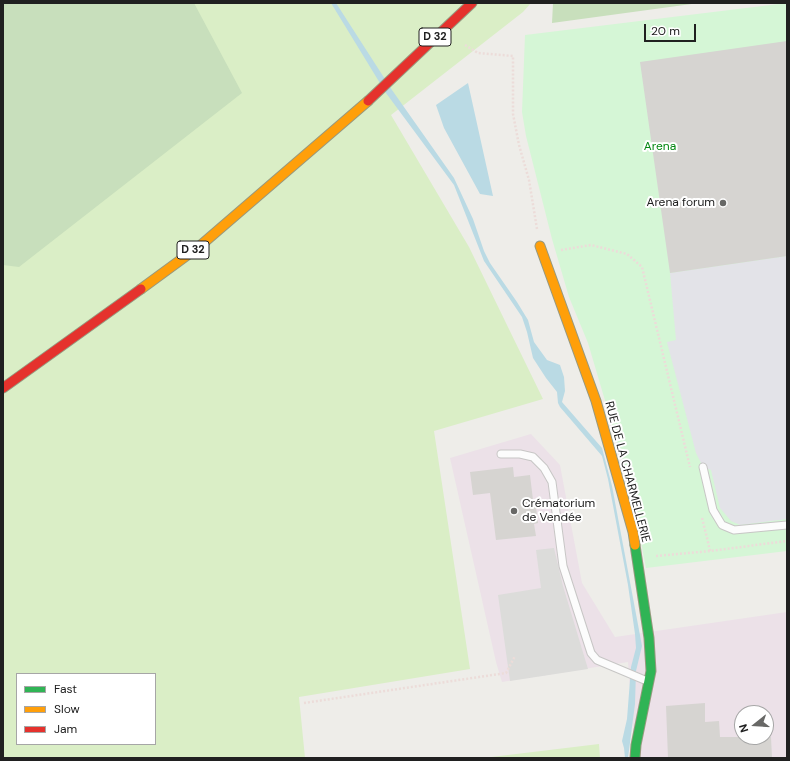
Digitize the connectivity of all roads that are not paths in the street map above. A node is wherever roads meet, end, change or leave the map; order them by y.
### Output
1 (472, 3) edge
2 (542, 250) road end
3 (3, 388) edge
4 (501, 454) dead end
5 (703, 467) dead end
6 (787, 525) edge
7 (646, 680) junction
8 (635, 758) edge

1 - 3 main road, D 32
2 - 7 main road, RUE DE LA CHARMELLERIE
4 - 7 lane
5 - 6 lane
7 - 8 main road, RUE DE LA CHARMELLERIE

